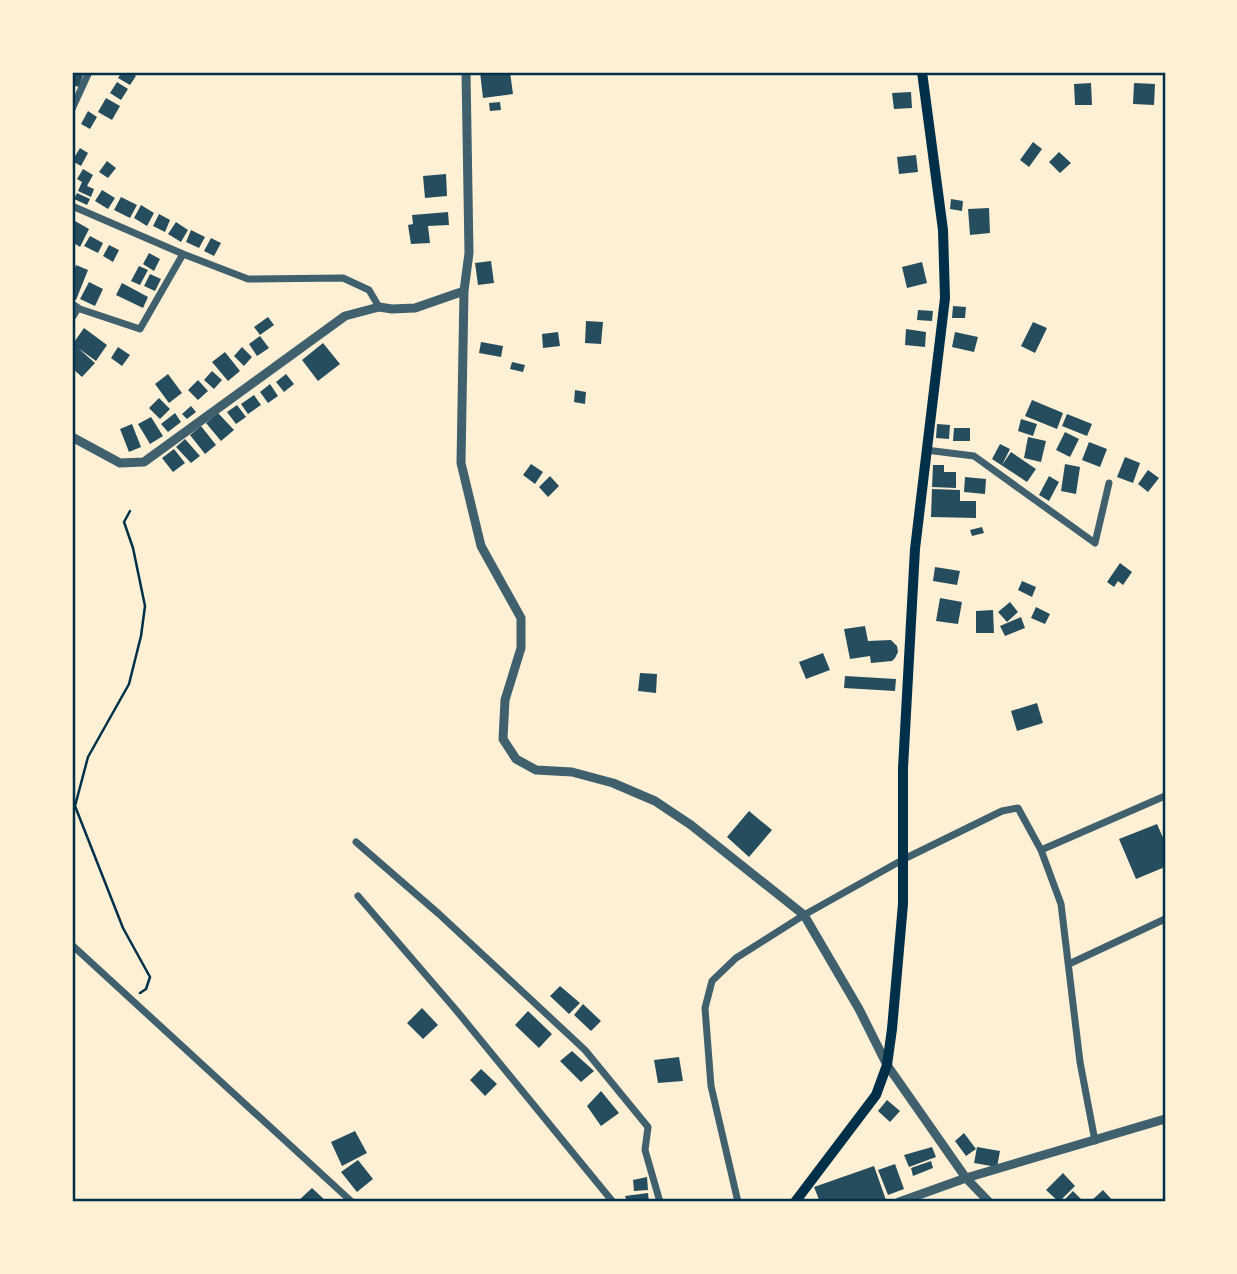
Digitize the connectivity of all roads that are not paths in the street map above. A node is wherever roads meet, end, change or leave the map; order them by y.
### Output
1 (89, 72) edge
2 (466, 72) edge
3 (922, 72) edge
4 (72, 89) edge
5 (80, 94) junction
6 (72, 109) edge
7 (72, 206) edge
8 (183, 254) junction
9 (464, 291) junction
10 (379, 307) junction
11 (73, 310) edge
12 (72, 437) edge
13 (926, 450) junction
14 (1110, 483) dead end
15 (1165, 796) edge
16 (356, 842) dead end
17 (1041, 850) junction
18 (904, 859) junction
19 (358, 896) dead end
20 (804, 915) junction
21 (1165, 919) edge
22 (72, 945) edge
23 (1069, 964) junction
24 (887, 1065) junction
25 (1165, 1119) edge
26 (1095, 1141) junction
27 (966, 1178) junction
28 (352, 1202) edge
29 (613, 1202) edge
30 (660, 1202) edge
31 (738, 1202) edge
32 (795, 1202) edge
33 (899, 1202) edge
34 (989, 1202) edge

1 - 5 street
2 - 9 street
3 - 13 main road
4 - 5 street
5 - 6 street
7 - 8 street
8 - 10 street
8 - 11 street
9 - 10 street
9 - 20 street
10 - 12 street
13 - 14 street
13 - 18 main road
15 - 17 street
16 - 30 street
17 - 18 street
17 - 23 street
18 - 20 street
18 - 24 main road
19 - 29 street
20 - 24 street
20 - 31 street
21 - 23 street
22 - 28 street
23 - 26 street
24 - 27 street
24 - 32 main road
25 - 26 street
26 - 27 street
27 - 33 street
27 - 34 street

